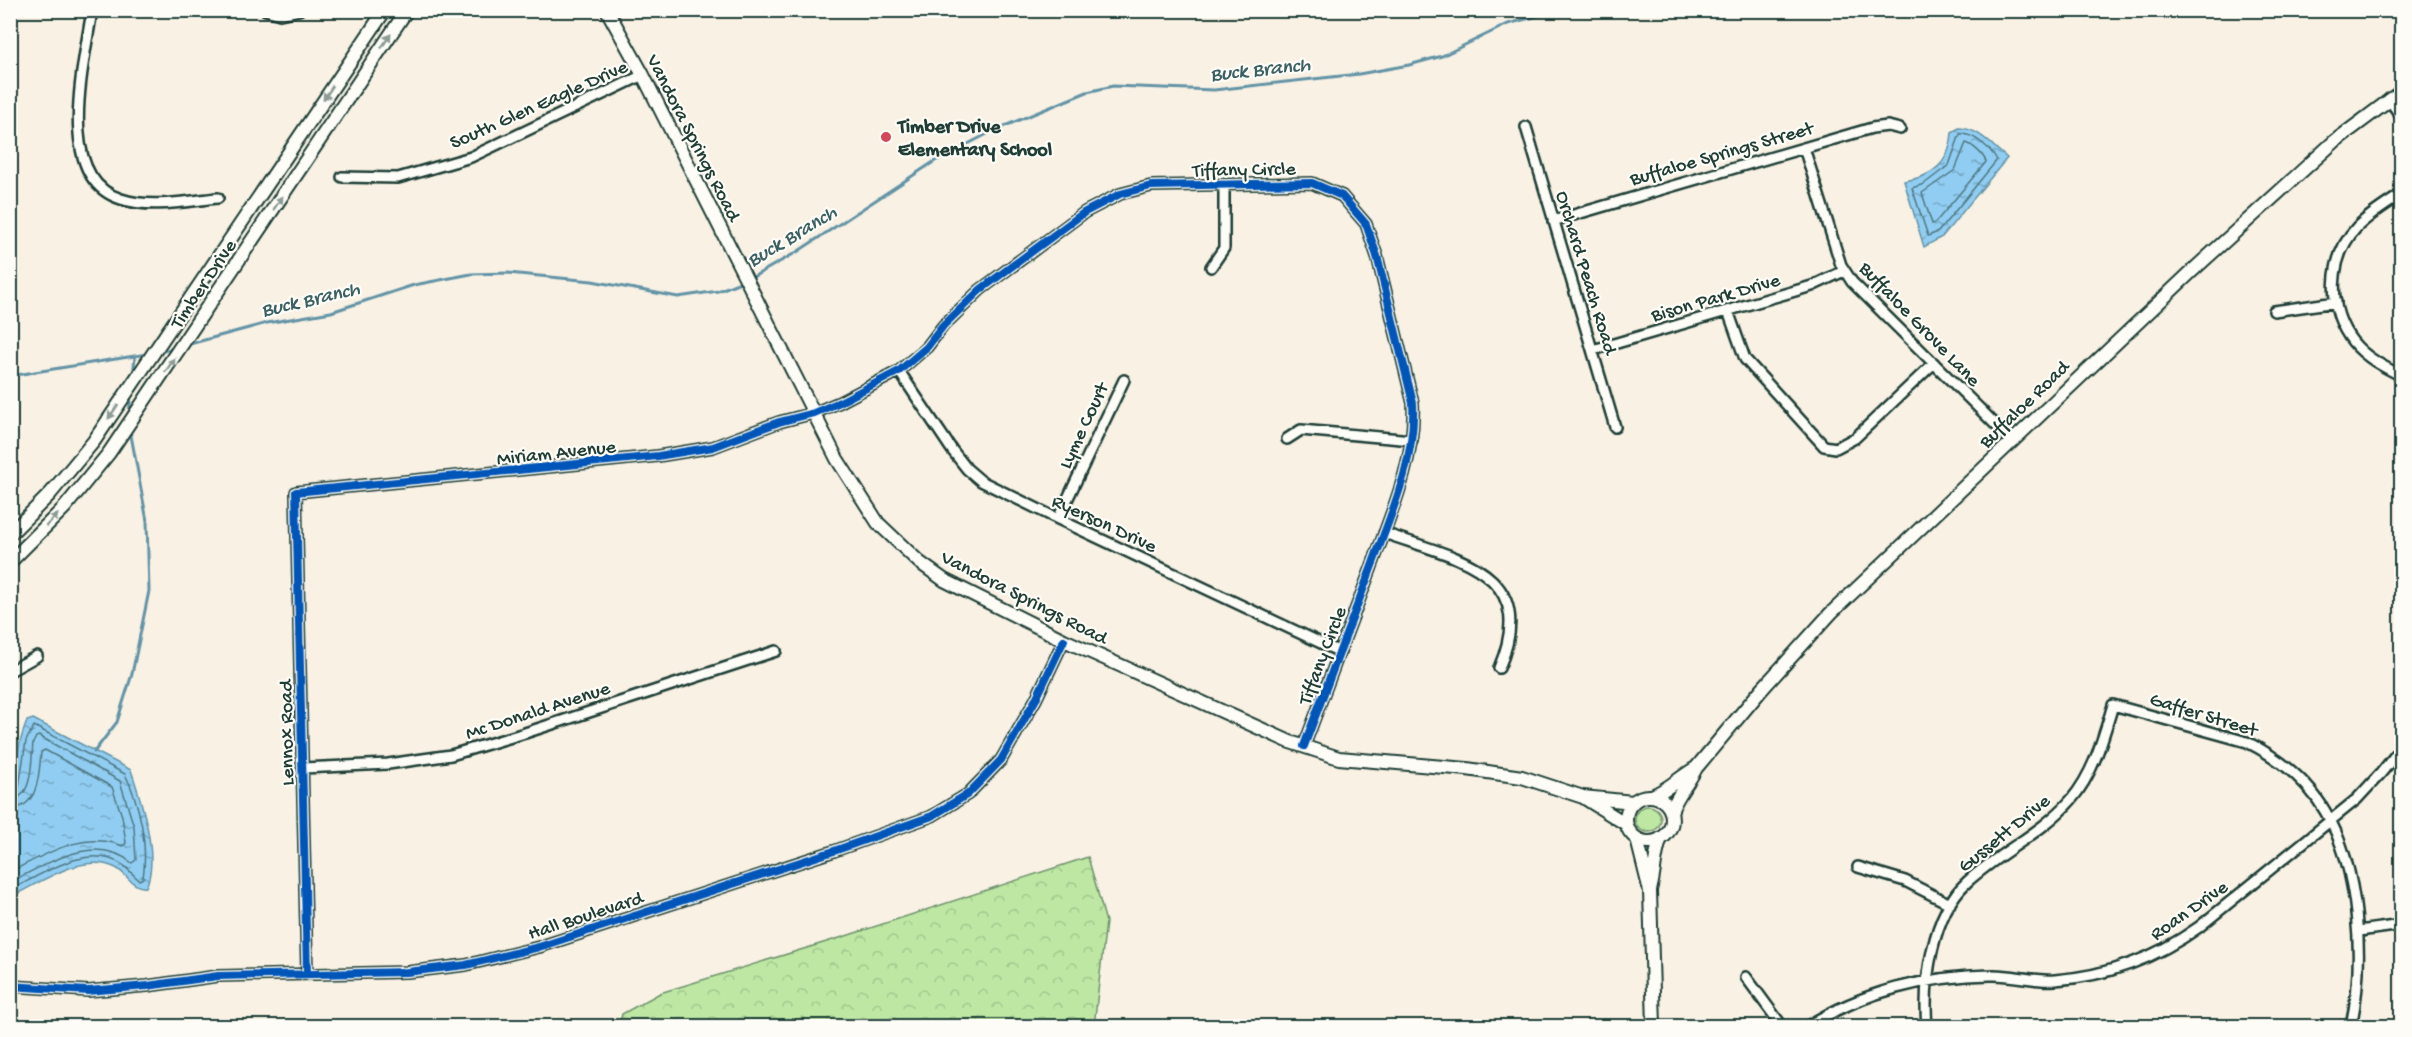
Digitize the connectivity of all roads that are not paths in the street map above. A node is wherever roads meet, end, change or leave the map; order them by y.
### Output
1 (92, 10) edge
2 (266, 10) edge
3 (299, 10) edge
4 (407, 10) edge
5 (607, 10) edge
6 (383, 11) edge
7 (643, 75) junction
8 (2402, 91) edge
9 (2389, 99) junction
10 (2402, 118) edge
11 (1526, 127) dead end
12 (1900, 129) dead end
13 (1804, 148) junction
14 (342, 177) dead end
15 (1224, 185) junction
16 (2402, 194) edge
17 (218, 198) dead end
18 (1553, 221) junction
19 (1211, 267) dead end
20 (1844, 271) junction
21 (2336, 302) junction
22 (1728, 311) junction
23 (2274, 311) dead end
24 (1593, 350) junction
25 (1934, 363) junction
26 (899, 370) junction
27 (2402, 376) edge
28 (1124, 380) dead end
29 (814, 413) junction
30 (1615, 427) dead end
31 (1287, 439) dead end
32 (1412, 440) junction
33 (2012, 441) junction
34 (296, 492) joint
35 (1058, 519) junction
36 (1384, 533) junction
37 (10, 534) edge
38 (10, 562) edge
39 (1064, 640) junction
40 (776, 651) dead end
41 (1340, 652) junction
42 (37, 656) dead end
43 (1499, 668) dead end
44 (10, 671) edge
45 (2113, 705) joint
46 (1304, 746) junction
47 (2402, 747) edge
48 (303, 768) junction
49 (1696, 768) junction
50 (1652, 796) junction
51 (1583, 797) junction
52 (1633, 802) junction
53 (1671, 812) junction
54 (2330, 822) junction
55 (1626, 824) junction
56 (1661, 838) junction
57 (1637, 839) junction
58 (1858, 867) dead end
59 (1650, 891) junction
60 (1950, 904) junction
61 (2402, 925) edge
62 (2358, 931) junction
63 (307, 974) junction
64 (1746, 977) dead end
65 (1926, 982) junction
66 (10, 986) edge
67 (1654, 1026) edge
68 (1782, 1026) edge
69 (1808, 1026) edge
70 (1927, 1026) edge
71 (2351, 1026) edge

1 - 17 street
2 - 3 street
38 -> 4 street, Timber Drive
5 - 7 street, Vandora Springs Road
6 -> 37 street, Timber Drive
7 - 14 street, South Glen Eagle Drive
7 - 29 street, Vandora Springs Road
8 - 9 street, Buffaloe Road
9 - 10 street
9 - 33 street, Buffaloe Road
11 - 18 street, Orchard Peach Road
12 - 13 street, Buffaloe Springs Street
13 - 18 street, Buffaloe Springs Street
13 - 20 street, Buffaloe Grove Lane
15 - 19 street
15 - 26 street, Tiffany Circle
15 - 32 street, Tiffany Circle
16 - 21 street
18 - 24 street, Orchard Peach Road
20 - 22 street, Bison Park Drive
20 - 25 street, Buffaloe Grove Lane
21 - 23 street
21 - 27 street
22 - 24 street, Bison Park Drive
22 - 25 street
24 - 30 street, Orchard Peach Road
25 - 33 street, Buffaloe Grove Lane
26 - 29 street, Tiffany Circle
26 - 35 street, Ryerson Drive
28 - 35 street, Lyme Court
29 - 34 street, Miriam Avenue
29 - 39 street, Vandora Springs Road
31 - 32 street
32 - 36 street, Tiffany Circle
33 - 49 street, Buffaloe Road
34 - 48 street, Lennox Road
35 - 41 street, Ryerson Drive
36 - 41 street, Tiffany Circle
36 - 43 street
39 - 46 street, Vandora Springs Road
39 - 63 street, Hall Boulevard
40 - 48 street, Mc Donald Avenue
41 - 46 street, Tiffany Circle
42 - 44 street
45 - 54 street, Gaffer Street
45 - 60 street, Gussett Drive
46 - 51 street, Vandora Springs Road
47 - 54 street, Roan Drive
48 - 63 street, Lennox Road
49 - 50 street, Buffaloe Road
49 - 53 street, Buffaloe Road
50 - 52 street
50 - 53 street
51 - 52 street, Vandora Springs Road
51 - 55 street, Vandora Springs Road
52 - 55 street
53 - 56 street
54 - 62 street, Gaffer Street
54 - 65 street, Roan Drive
55 - 57 street
56 - 57 street
56 - 59 street
57 - 59 street
58 - 60 street
59 - 67 street
60 - 65 street, Gussett Drive
61 - 62 street
62 - 71 street, Gaffer Street
63 - 66 street, Hall Boulevard
64 - 68 street
65 - 69 street, Roan Drive
65 - 70 street, Gussett Drive

